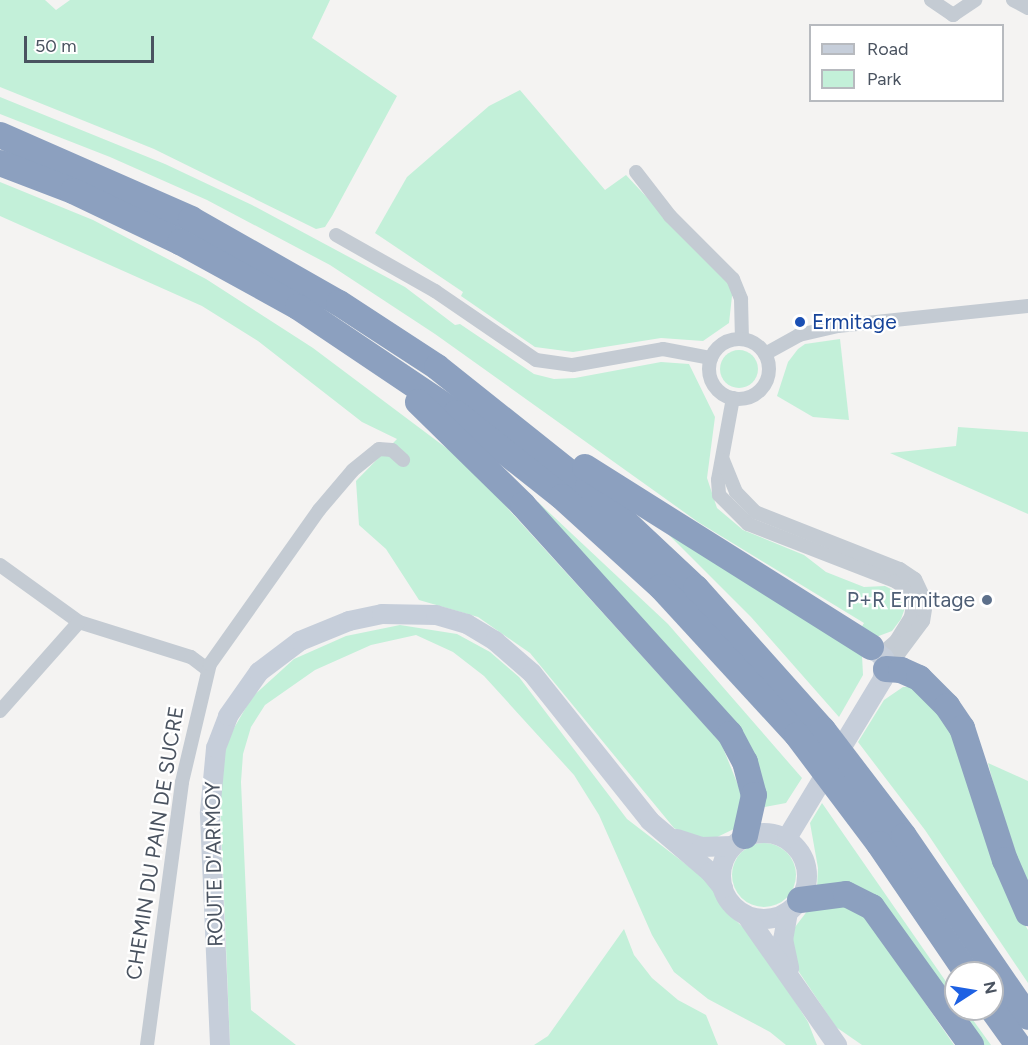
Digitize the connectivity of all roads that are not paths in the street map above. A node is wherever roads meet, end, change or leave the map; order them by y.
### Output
1 (931, 0) edge
2 (975, 0) edge
3 (1013, 0) edge
4 (1028, 8) edge
5 (0, 135) edge
6 (0, 163) edge
7 (636, 172) dead end
8 (336, 235) dead end
9 (1028, 306) edge
10 (742, 339) junction
11 (354, 342) junction
12 (765, 354) junction
13 (711, 358) junction
14 (733, 398) junction
15 (481, 399) junction
16 (404, 460) dead end
17 (0, 565) edge
18 (79, 622) junction
19 (879, 657) junction
20 (208, 670) junction
21 (0, 711) edge
22 (666, 835) junction
23 (787, 838) junction
24 (739, 841) junction
25 (723, 888) junction
26 (794, 906) junction
27 (1028, 913) edge
28 (746, 915) junction
29 (959, 961) edge
30 (792, 980) junction
31 (1028, 1017) edge
32 (1001, 1021) edge
33 (147, 1045) edge
34 (220, 1045) edge
35 (837, 1045) edge
36 (971, 1045) edge
37 (1018, 1045) edge

1 - 2 street
3 - 4 street
5 - 15 highway
6 - 11 highway
7 - 10 street
8 - 13 street
9 - 12 street
10 - 12 street
10 - 13 street
11 - 24 highway
11 - 29 highway
12 - 14 street
13 - 14 street
14 - 19 street
15 - 19 highway
15 - 31 highway
16 - 20 street, CHEMIN DU PAIN DE SUCRE
17 - 18 street
18 - 20 street
18 - 21 street
19 - 23 main road
19 - 27 highway
20 - 33 street, CHEMIN DU PAIN DE SUCRE
22 - 24 main road, ROUTE D'ARMOY
22 - 25 main road, ROUTE D'ARMOY
22 - 34 main road, ROUTE D'ARMOY
23 - 24 main road
23 - 26 main road
24 - 25 main road
25 - 28 main road
26 - 28 main road
26 - 30 main road
26 - 36 highway
28 - 30 main road
30 - 35 main road
32 - 37 highway

